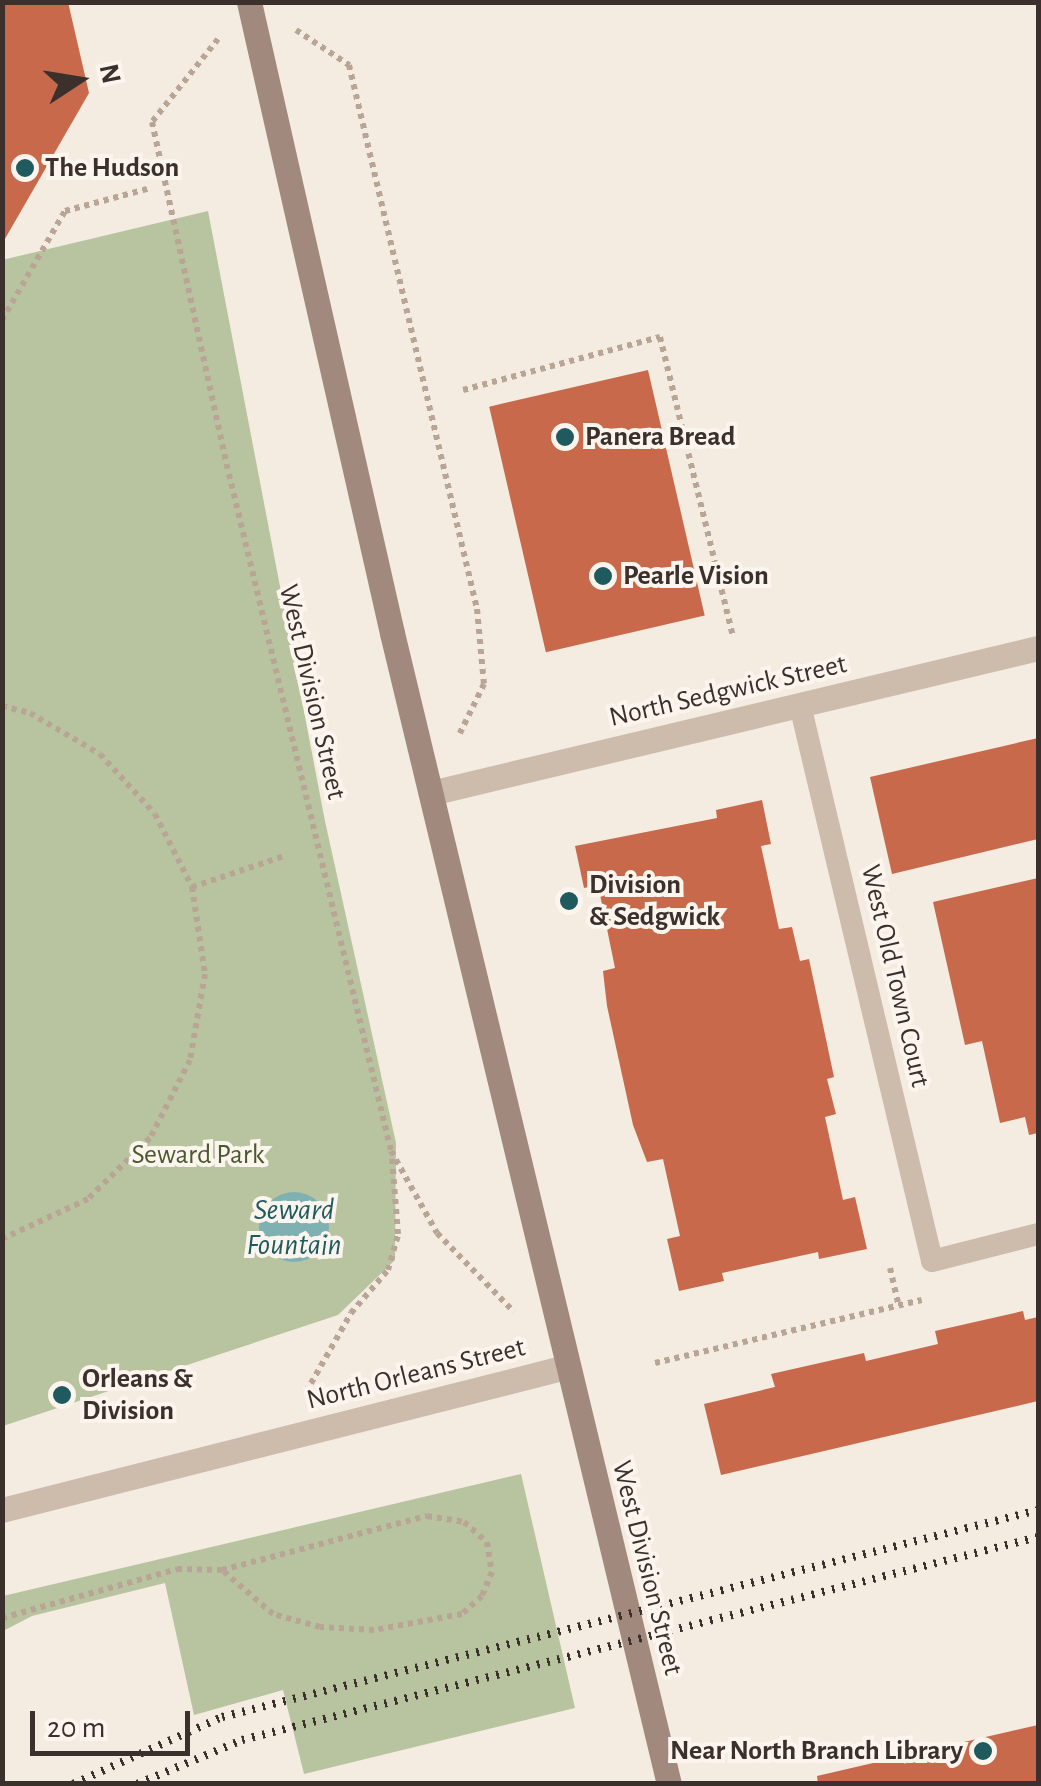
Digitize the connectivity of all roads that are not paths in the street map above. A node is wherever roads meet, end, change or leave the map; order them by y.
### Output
1 (249, 2) edge
2 (1038, 648) edge
3 (800, 705) junction
4 (431, 793) junction
5 (1038, 1234) edge
6 (566, 1366) junction
7 (2, 1510) edge
8 (668, 1784) edge

1 - 4 main road, West Division Street
2 - 3 street, North Sedgwick Street
3 - 4 street, North Sedgwick Street
3 - 5 lane, West Old Town Court
4 - 6 main road, West Division Street
6 - 7 street, North Orleans Street
6 - 8 main road, West Division Street

